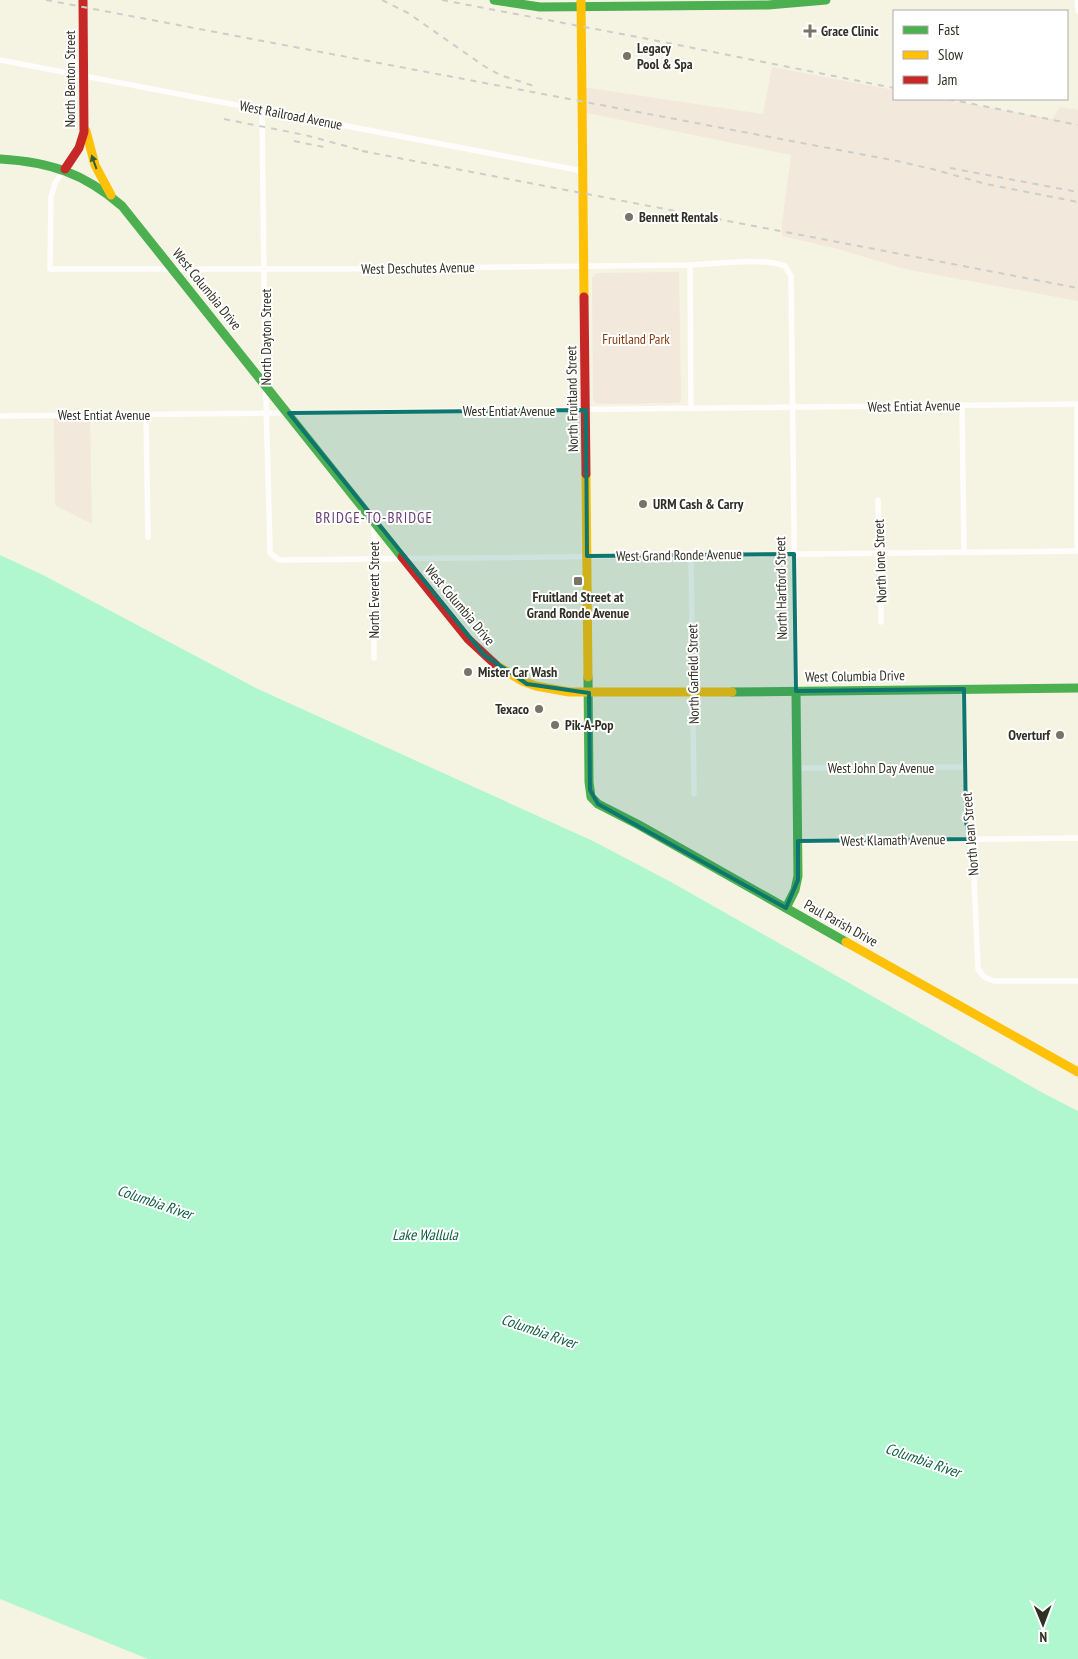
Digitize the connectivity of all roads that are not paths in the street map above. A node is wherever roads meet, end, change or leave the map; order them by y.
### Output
1 (83, 0) edge
2 (494, 0) edge
3 (826, 0) edge
4 (1077, 0) edge
5 (581, 3) edge
6 (668, 3) edge
7 (726, 3) edge
8 (1078, 11) edge
9 (0, 60) edge
10 (84, 76) junction
11 (262, 110) junction
12 (84, 124) junction
13 (0, 159) edge
14 (64, 169) junction
15 (583, 171) junction
16 (113, 197) junction
17 (690, 265) junction
18 (584, 266) junction
19 (786, 266) joint
20 (174, 269) junction
21 (265, 269) junction
22 (50, 270) joint
23 (266, 385) junction
24 (1077, 404) edge
25 (962, 405) junction
26 (793, 407) junction
27 (691, 409) junction
28 (586, 410) junction
29 (266, 413) junction
30 (289, 413) junction
31 (146, 415) junction
32 (0, 416) edge
33 (878, 500) dead end
34 (374, 521) junction
35 (148, 537) dead end
36 (1078, 551) edge
37 (964, 552) junction
38 (880, 553) junction
39 (794, 554) junction
40 (691, 555) junction
41 (587, 556) junction
42 (404, 558) junction
43 (374, 559) junction
44 (279, 560) joint
45 (881, 622) dead end
46 (374, 658) dead end
47 (1078, 688) edge
48 (964, 689) junction
49 (796, 691) junction
50 (693, 692) junction
51 (589, 693) junction
52 (965, 767) junction
53 (797, 768) junction
54 (694, 794) dead end
55 (592, 798) joint
56 (1078, 838) edge
57 (970, 839) junction
58 (798, 841) junction
59 (786, 908) junction
60 (1078, 981) edge
61 (1078, 1072) edge

1 - 10 street, North Benton Street
2 - 5 street
3 - 7 street
4 - 8 street
5 - 6 street
5 - 15 street, North Fruitland Street
6 - 7 street
9 - 10 street, West Railroad Avenue
10 - 11 street, West Railroad Avenue
10 - 12 street, North Benton Street
11 - 15 street, West Railroad Avenue
11 - 21 street, North Dayton Street
12 - 14 street, North Benton Street
16 -> 12 street
13 - 14 street, West Columbia Drive
14 - 16 street, West Columbia Drive
14 - 22 street, North Benton Street
15 - 18 street, North Fruitland Street
16 - 20 street, West Columbia Drive
17 - 18 street, West Deschutes Avenue
17 - 19 street, West Deschutes Avenue
17 - 27 street
18 - 21 street, West Deschutes Avenue
18 - 28 street, North Fruitland Street
19 - 26 street, North Hartford Street
20 - 21 street, West Deschutes Avenue
20 - 22 street, West Deschutes Avenue
20 - 23 street, West Columbia Drive
21 - 23 street, North Dayton Street
23 - 29 street, North Dayton Street
23 - 30 street, West Columbia Drive
24 - 25 street, West Entiat Avenue
24 - 36 street
25 - 26 street, West Entiat Avenue
25 - 37 street
26 - 27 street, West Entiat Avenue
26 - 39 street, North Hartford Street
27 - 28 street, West Entiat Avenue
28 - 30 street, West Entiat Avenue
28 - 41 street, North Fruitland Street
29 - 30 street, West Entiat Avenue
29 - 31 street, West Entiat Avenue
29 - 44 street, North Dayton Street
30 - 34 street, West Columbia Drive
31 - 32 street, West Entiat Avenue
31 - 35 street
33 - 38 street, North Ione Street
34 - 42 street, West Columbia Drive
34 - 43 street, North Everett Street
36 - 37 street, West Grand Ronde Avenue
37 - 38 street, West Grand Ronde Avenue
38 - 39 street, West Grand Ronde Avenue
38 - 45 street, North Ione Street
39 - 40 street, West Grand Ronde Avenue
39 - 49 street, North Hartford Street
40 - 41 street, West Grand Ronde Avenue
40 - 50 street, North Garfield Street
41 - 42 street, West Grand Ronde Avenue
41 - 51 street, North Fruitland Street
42 - 43 street, West Grand Ronde Avenue
42 - 51 street, West Columbia Drive
43 - 44 street, West Grand Ronde Avenue
43 - 46 street, North Everett Street
47 - 48 street, West Columbia Drive
48 - 49 street, West Columbia Drive
48 - 52 street, North Jean Street
49 - 50 street, West Columbia Drive
49 - 53 street, North Hartford Street
50 - 51 street, West Columbia Drive
50 - 54 street, North Garfield Street
51 - 55 street, North Fruitland Street
52 - 53 street, West John Day Avenue
52 - 57 street, North Jean Street
53 - 58 street, North Hartford Street
55 - 59 street, Paul Parish Drive
56 - 57 street, West Klamath Avenue
57 - 58 street, West Klamath Avenue
57 - 60 street, North Jean Street
58 - 59 street, North Hartford Street
59 - 61 street, Paul Parish Drive

